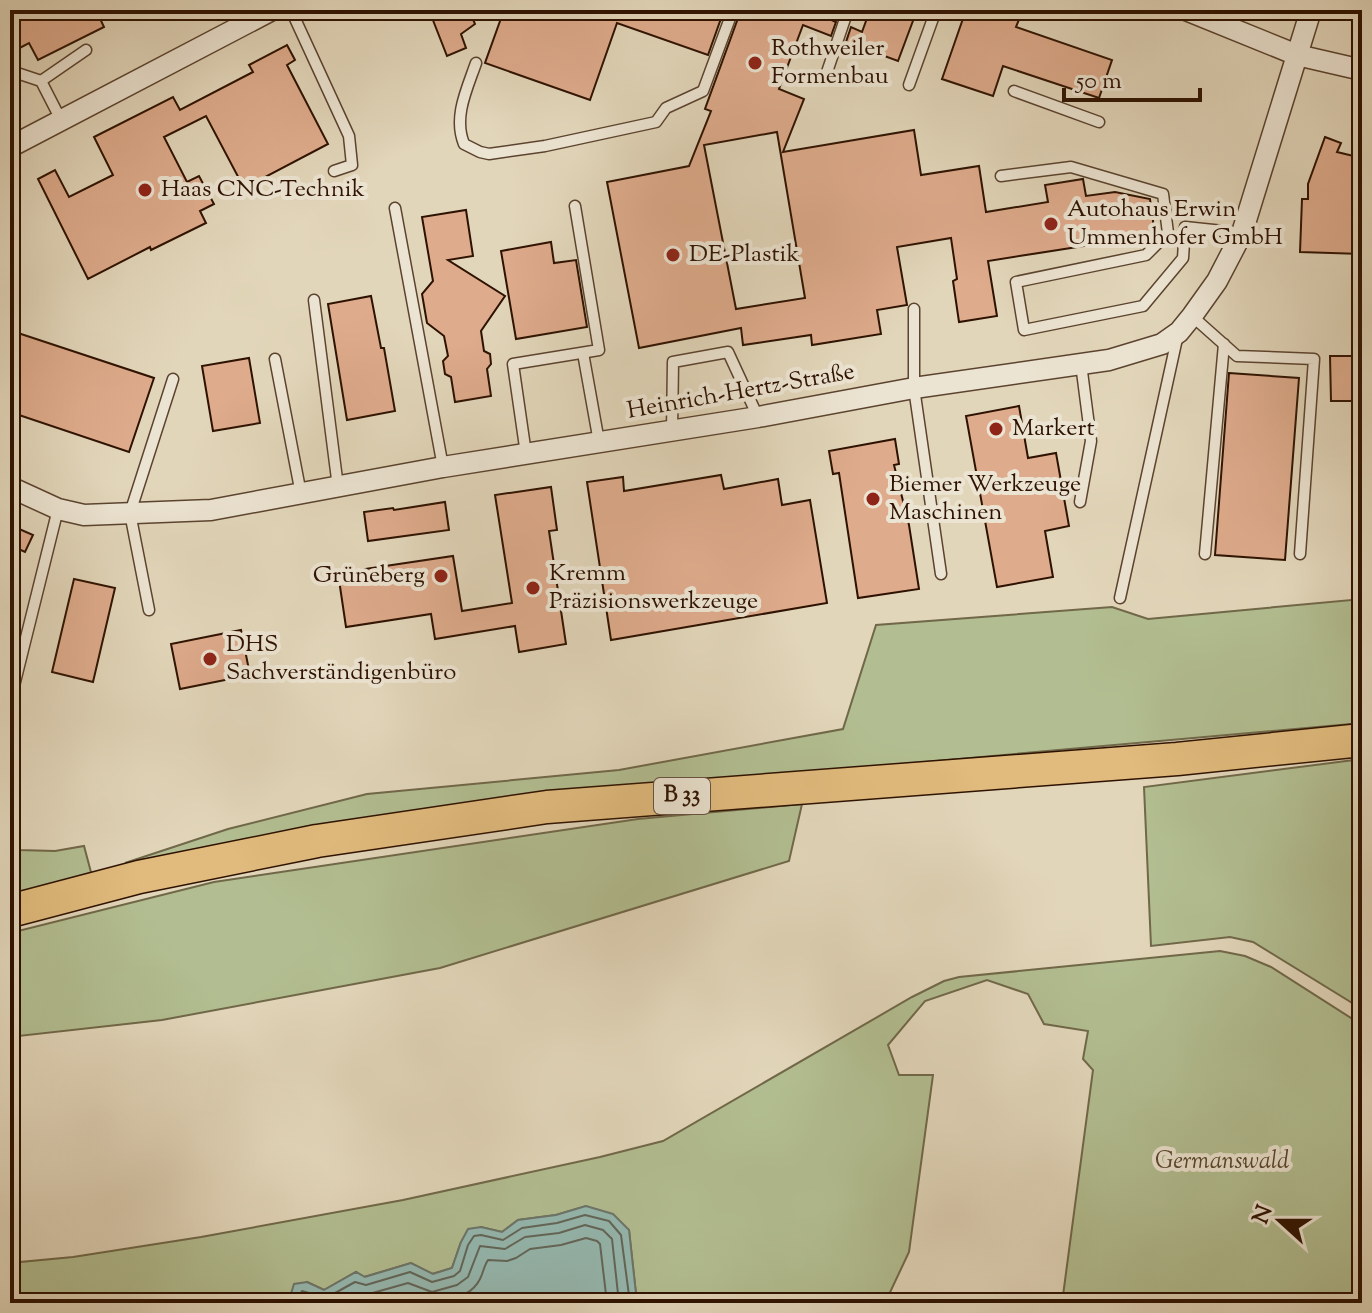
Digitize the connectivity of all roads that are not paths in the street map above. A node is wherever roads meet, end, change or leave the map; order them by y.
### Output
1 (272, 10) edge
2 (291, 10) edge
3 (733, 10) edge
4 (848, 10) edge
5 (936, 10) edge
6 (1186, 10) edge
7 (1311, 10) edge
8 (86, 50) dead end
9 (1297, 55) junction
10 (476, 63) dead end
11 (1362, 70) edge
12 (14, 72) dead end
13 (826, 75) dead end
14 (41, 81) junction
15 (909, 85) dead end
16 (1014, 91) dead end
17 (61, 120) junction
18 (1099, 122) dead end
19 (10, 147) edge
20 (334, 171) dead end
21 (1001, 176) dead end
22 (575, 206) dead end
23 (395, 208) dead end
24 (1167, 223) junction
25 (1185, 227) junction
26 (1242, 233) junction
27 (314, 300) dead end
28 (914, 309) dead end
29 (1185, 324) junction
30 (1224, 344) junction
31 (583, 353) junction
32 (275, 359) dead end
33 (1081, 364) junction
34 (173, 379) dead end
35 (914, 388) junction
36 (758, 417) junction
37 (672, 431) junction
38 (599, 442) junction
39 (526, 454) junction
40 (443, 467) junction
41 (10, 487) edge
42 (338, 487) junction
43 (301, 494) junction
44 (1080, 502) dead end
45 (58, 509) junction
46 (130, 513) junction
47 (1205, 554) dead end
48 (1300, 554) dead end
49 (941, 574) dead end
50 (1120, 598) dead end
51 (149, 610) dead end
52 (14, 686) dead end
53 (1362, 740) edge
54 (10, 911) edge

1 - 17 street
2 - 20 lane
3 - 10 lane
4 - 13 lane
5 - 15 lane
6 - 9 street
7 - 9 street, Heinrich-Hertz-Straße
8 - 14 lane
9 - 11 street
9 - 26 street, Heinrich-Hertz-Straße
12 - 14 lane
14 - 17 lane
16 - 18 lane
17 - 19 street
21 - 24 lane
22 - 31 lane
23 - 40 lane
24 - 25 lane
24 - 25 lane
25 - 26 lane
26 - 29 street, Heinrich-Hertz-Straße
27 - 42 lane
28 - 35 lane
29 - 30 lane
29 - 33 street, Heinrich-Hertz-Straße
29 - 50 lane
30 - 47 lane
30 - 48 lane
31 - 38 lane
31 - 39 lane
32 - 43 lane
33 - 35 street, Heinrich-Hertz-Straße
33 - 44 lane
34 - 46 lane
35 - 36 street, Heinrich-Hertz-Straße
35 - 49 lane
36 - 37 street, Heinrich-Hertz-Straße
36 - 37 lane
37 - 38 street, Heinrich-Hertz-Straße
38 - 39 street, Heinrich-Hertz-Straße
39 - 40 street, Heinrich-Hertz-Straße
40 - 42 street, Heinrich-Hertz-Straße
41 - 45 street, Heinrich-Hertz-Straße
42 - 43 street, Heinrich-Hertz-Straße
43 - 46 street, Heinrich-Hertz-Straße
45 - 46 street, Heinrich-Hertz-Straße
45 - 52 lane
46 - 51 lane
53 - 54 main road, B 33

